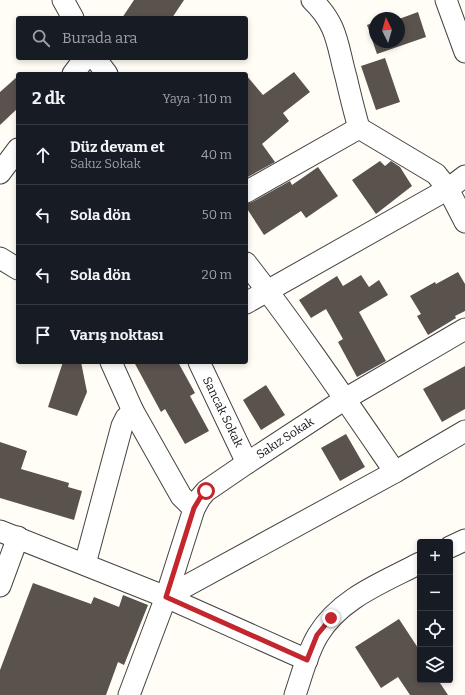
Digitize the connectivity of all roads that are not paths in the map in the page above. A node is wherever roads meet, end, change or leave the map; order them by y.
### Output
1 (63, 0) edge
2 (312, 0) edge
3 (446, 0) edge
4 (72, 16) edge
5 (465, 52) edge
6 (84, 60) edge
7 (96, 60) edge
8 (74, 72) edge
9 (106, 72) edge
10 (359, 128) junction
11 (16, 152) edge
12 (0, 173) edge
13 (465, 176) edge
14 (448, 189) junction
15 (248, 191) edge
16 (465, 222) edge
17 (248, 267) edge
18 (267, 291) junction
19 (248, 302) edge
20 (465, 329) edge
21 (112, 364) edge
22 (200, 364) edge
23 (345, 398) junction
24 (133, 411) junction
25 (465, 431) edge
26 (247, 463) junction
27 (395, 472) junction
28 (194, 508) junction
29 (9, 534) edge
30 (465, 540) edge
31 (453, 546) edge
32 (85, 564) junction
33 (417, 565) edge
34 (0, 586) edge
35 (166, 597) junction
36 (307, 660) junction
37 (129, 695) edge
38 (295, 695) edge

1 - 4 street
2 - 10 street
3 - 5 street
6 - 8 street
7 - 9 street
10 - 14 street
10 - 15 street
11 - 12 street
13 - 14 street
14 - 16 street
14 - 18 street
17 - 18 street
18 - 19 street
18 - 23 street
20 - 23 street, Sakız Sokak
21 - 24 street
22 - 26 street, Sancak Sokak
23 - 26 street, Sakız Sokak
23 - 27 street
24 - 28 street
24 - 32 street
25 - 27 street
26 - 28 street, Sakız Sokak
27 - 35 street
28 - 35 street, Sakız Sokak
29 - 32 street
29 - 34 street
30 - 31 street
32 - 35 street
33 - 36 street
35 - 36 street
35 - 37 street, Sakız Sokak
36 - 38 street

